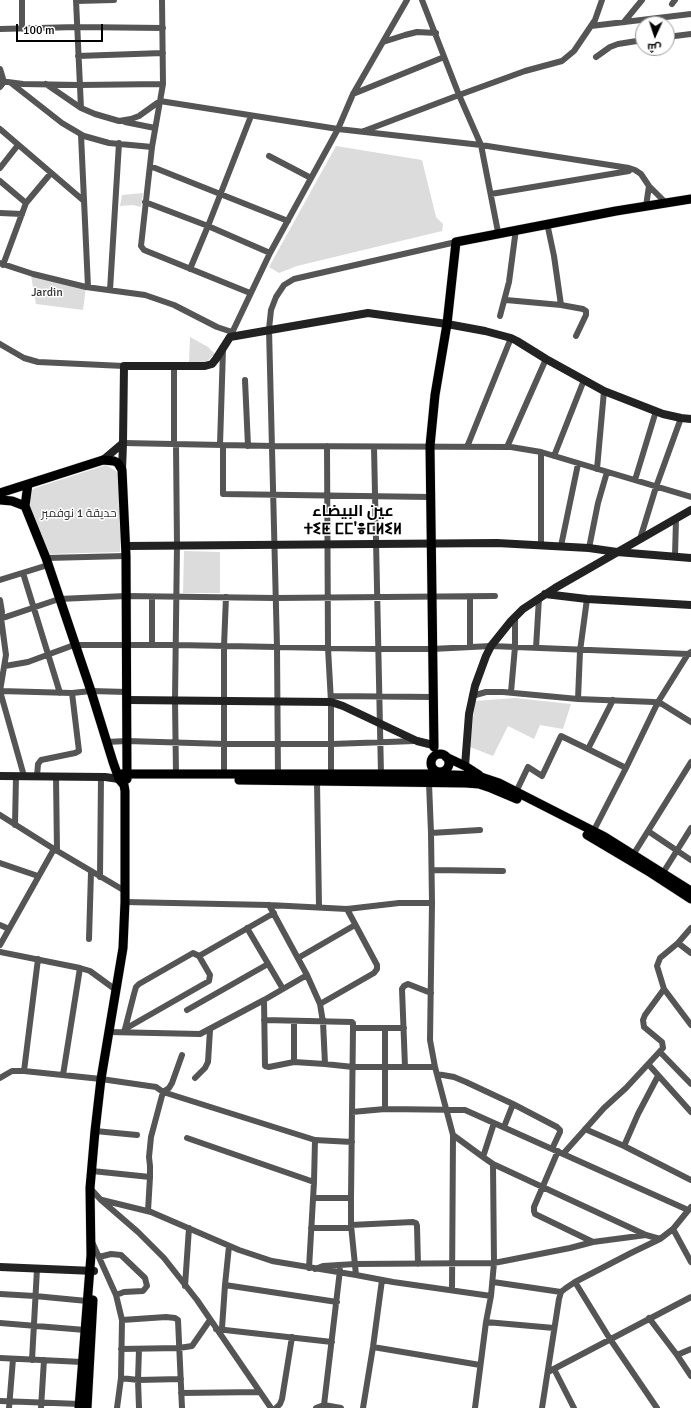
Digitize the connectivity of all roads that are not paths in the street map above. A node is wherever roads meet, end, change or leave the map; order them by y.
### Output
1 (22, 0) edge
2 (76, 0) edge
3 (106, 0) edge
4 (114, 0) edge
5 (162, 0) edge
6 (407, 0) edge
7 (422, 0) edge
8 (602, 0) edge
9 (642, 0) edge
10 (691, 14) edge
11 (624, 22) junction
12 (591, 26) junction
13 (77, 27) junction
14 (163, 28) junction
15 (0, 29) edge
16 (22, 29) junction
17 (436, 32) junction
18 (691, 34) edge
19 (675, 36) edge
20 (635, 41) edge
21 (383, 42) junction
22 (163, 53) junction
23 (78, 56) junction
24 (444, 57) junction
25 (596, 57) dead end
26 (0, 69) edge
27 (3, 83) edge
28 (46, 84) junction
29 (163, 84) junction
30 (79, 85) junction
31 (353, 94) junction
32 (459, 94) junction
33 (160, 101) junction
34 (81, 108) junction
35 (251, 116) junction
36 (119, 121) junction
37 (156, 128) junction
38 (0, 129) edge
39 (338, 129) junction
40 (362, 132) junction
41 (81, 135) junction
42 (119, 143) junction
43 (18, 145) junction
44 (481, 145) junction
45 (152, 147) junction
46 (269, 156) dead end
47 (150, 166) junction
48 (0, 168) edge
49 (635, 170) junction
50 (51, 173) junction
51 (311, 178) junction
52 (0, 181) edge
53 (649, 186) junction
54 (221, 194) junction
55 (491, 194) junction
56 (691, 199) edge
57 (84, 201) junction
58 (145, 202) junction
59 (26, 203) junction
60 (666, 203) junction
61 (646, 206) junction
62 (0, 213) edge
63 (22, 214) junction
64 (288, 221) junction
65 (547, 223) junction
66 (208, 226) junction
67 (516, 230) junction
68 (498, 232) junction
69 (456, 242) junction
70 (270, 253) junction
71 (1, 264) edge
72 (190, 269) junction
73 (88, 287) junction
74 (110, 290) junction
75 (250, 293) junction
76 (506, 300) junction
77 (562, 305) junction
78 (500, 316) dead end
79 (447, 324) junction
80 (269, 330) junction
81 (231, 335) junction
82 (576, 336) dead end
83 (511, 338) junction
84 (0, 344) edge
85 (223, 349) junction
86 (546, 359) junction
87 (124, 366) junction
88 (174, 366) junction
89 (245, 380) dead end
90 (584, 380) junction
91 (604, 390) junction
92 (656, 411) junction
93 (681, 418) junction
94 (691, 419) edge
95 (123, 444) junction
96 (175, 444) junction
97 (221, 445) junction
98 (248, 446) junction
99 (272, 446) junction
100 (327, 446) junction
101 (430, 446) junction
102 (374, 447) junction
103 (467, 447) junction
104 (507, 447) junction
105 (540, 452) junction
106 (554, 456) junction
107 (103, 460) junction
108 (578, 464) junction
109 (597, 469) junction
110 (122, 470) junction
111 (607, 472) junction
112 (635, 480) junction
113 (28, 484) junction
114 (656, 487) junction
115 (0, 493) edge
116 (273, 495) junction
117 (327, 495) junction
118 (375, 497) junction
119 (430, 497) junction
120 (691, 497) edge
121 (0, 500) edge
122 (25, 506) junction
123 (691, 510) edge
124 (676, 519) junction
125 (640, 539) junction
126 (431, 543) junction
127 (328, 544) junction
128 (376, 544) junction
129 (541, 544) junction
130 (177, 545) junction
131 (274, 545) junction
132 (561, 546) junction
133 (589, 548) junction
134 (126, 551) junction
135 (617, 552) junction
136 (675, 556) junction
137 (691, 558) edge
138 (47, 562) junction
139 (23, 573) junction
140 (0, 580) edge
141 (126, 596) junction
142 (177, 596) junction
143 (495, 596) dead end
144 (542, 596) junction
145 (152, 597) junction
146 (226, 597) junction
147 (328, 597) junction
148 (377, 597) junction
149 (432, 597) junction
150 (470, 597) junction
151 (275, 598) junction
152 (587, 599) junction
153 (0, 600) edge
154 (59, 600) junction
155 (691, 605) edge
156 (34, 608) junction
157 (515, 616) junction
158 (1, 619) edge
159 (74, 645) junction
160 (126, 645) junction
161 (152, 645) junction
162 (176, 645) junction
163 (224, 646) junction
164 (491, 646) junction
165 (276, 647) junction
166 (470, 647) junction
167 (515, 647) junction
168 (3, 648) edge
169 (328, 648) junction
170 (536, 648) junction
171 (378, 649) junction
172 (432, 649) junction
173 (580, 651) junction
174 (49, 654) junction
175 (690, 654) edge
176 (5, 666) junction
177 (0, 691) edge
178 (91, 691) junction
179 (511, 692) junction
180 (60, 693) junction
181 (72, 693) junction
182 (127, 696) junction
183 (379, 696) junction
184 (472, 696) junction
185 (432, 697) junction
186 (331, 699) junction
187 (578, 699) junction
188 (175, 700) junction
189 (613, 700) junction
190 (224, 701) junction
191 (276, 702) junction
192 (658, 702) junction
193 (691, 722) edge
194 (379, 724) junction
195 (127, 741) junction
196 (176, 741) junction
197 (417, 741) junction
198 (106, 742) junction
199 (380, 743) junction
200 (225, 744) junction
201 (277, 744) junction
202 (332, 744) junction
203 (433, 746) junction
204 (588, 749) junction
205 (444, 756) junction
206 (691, 762) edge
207 (466, 766) junction
208 (626, 768) junction
209 (443, 773) junction
210 (176, 774) junction
211 (224, 774) junction
212 (381, 774) junction
213 (331, 775) junction
214 (0, 776) edge
215 (20, 776) junction
216 (37, 776) junction
217 (56, 776) junction
218 (431, 776) junction
219 (101, 777) junction
220 (482, 777) junction
221 (121, 778) junction
222 (278, 778) junction
223 (317, 781) junction
224 (516, 792) junction
225 (0, 815) edge
226 (15, 825) junction
227 (691, 828) edge
228 (480, 830) dead end
229 (648, 831) junction
230 (594, 832) junction
231 (432, 833) junction
232 (55, 850) junction
233 (677, 851) junction
234 (633, 855) junction
235 (691, 860) edge
236 (0, 863) edge
237 (432, 870) junction
238 (503, 871) dead end
239 (91, 872) junction
240 (38, 876) junction
241 (661, 876) junction
242 (100, 877) junction
243 (690, 888) edge
244 (125, 891) junction
245 (691, 899) edge
246 (125, 902) junction
247 (432, 903) junction
248 (269, 905) junction
249 (319, 907) junction
250 (347, 909) junction
251 (274, 913) junction
252 (0, 925) edge
253 (355, 925) junction
254 (247, 928) junction
255 (691, 928) edge
256 (9, 929) junction
257 (89, 939) dead end
258 (678, 943) junction
259 (0, 945) edge
260 (0, 952) edge
261 (691, 953) edge
262 (199, 956) junction
263 (298, 958) junction
264 (38, 959) junction
265 (268, 964) junction
266 (80, 968) junction
267 (307, 975) junction
268 (283, 989) junction
269 (664, 989) junction
270 (116, 990) junction
271 (431, 993) junction
272 (264, 1000) junction
273 (320, 1004) junction
274 (187, 1010) dead end
275 (264, 1020) junction
276 (294, 1021) junction
277 (323, 1022) junction
278 (691, 1025) edge
279 (353, 1028) junction
280 (385, 1028) junction
281 (404, 1028) junction
282 (124, 1030) junction
283 (210, 1030) junction
284 (108, 1032) junction
285 (660, 1052) junction
286 (182, 1055) dead end
287 (294, 1062) junction
288 (325, 1064) junction
289 (649, 1065) junction
290 (353, 1067) junction
291 (384, 1067) junction
292 (405, 1067) junction
293 (435, 1067) junction
294 (24, 1071) junction
295 (437, 1074) junction
296 (63, 1075) junction
297 (658, 1076) junction
298 (0, 1078) edge
299 (195, 1078) dead end
300 (101, 1079) junction
301 (691, 1084) edge
302 (163, 1092) junction
303 (513, 1104) junction
304 (385, 1109) junction
305 (447, 1110) junction
306 (352, 1112) junction
307 (691, 1112) edge
308 (494, 1123) junction
309 (504, 1127) junction
310 (585, 1129) junction
311 (94, 1131) junction
312 (137, 1135) dead end
313 (453, 1135) junction
314 (187, 1138) dead end
315 (315, 1140) junction
316 (352, 1142) junction
317 (624, 1146) junction
318 (558, 1151) junction
319 (483, 1157) junction
320 (493, 1164) junction
321 (92, 1171) junction
322 (150, 1177) junction
323 (691, 1180) edge
324 (314, 1182) junction
325 (542, 1187) junction
326 (90, 1188) junction
327 (313, 1198) junction
328 (351, 1198) junction
329 (101, 1200) junction
330 (690, 1209) edge
331 (148, 1211) junction
332 (351, 1227) junction
333 (189, 1228) junction
334 (312, 1228) junction
335 (673, 1229) junction
336 (646, 1236) junction
337 (660, 1239) junction
338 (593, 1242) junction
339 (229, 1246) junction
340 (95, 1256) junction
341 (691, 1262) edge
342 (453, 1263) junction
343 (494, 1263) junction
344 (340, 1264) junction
345 (355, 1264) junction
346 (418, 1264) junction
347 (0, 1266) edge
348 (37, 1268) junction
349 (312, 1268) junction
350 (91, 1271) junction
351 (340, 1273) junction
352 (356, 1275) junction
353 (382, 1280) junction
354 (493, 1282) junction
355 (575, 1282) junction
356 (225, 1285) junction
357 (185, 1286) junction
358 (452, 1290) junction
359 (561, 1292) junction
360 (0, 1294) edge
361 (116, 1295) junction
362 (35, 1296) junction
363 (491, 1296) junction
364 (691, 1297) edge
365 (87, 1301) junction
366 (337, 1302) junction
367 (650, 1318) junction
368 (122, 1320) junction
369 (210, 1320) junction
370 (486, 1322) junction
371 (0, 1323) edge
372 (34, 1325) junction
373 (554, 1328) junction
374 (219, 1329) junction
375 (85, 1330) junction
376 (292, 1337) junction
377 (610, 1339) junction
378 (332, 1342) junction
379 (373, 1347) junction
380 (179, 1348) junction
381 (121, 1349) junction
382 (139, 1349) junction
383 (691, 1349) edge
384 (677, 1355) junction
385 (0, 1358) edge
386 (13, 1359) junction
387 (32, 1360) junction
388 (44, 1360) junction
389 (82, 1362) junction
390 (480, 1365) junction
391 (551, 1370) junction
392 (691, 1376) edge
393 (121, 1378) junction
394 (181, 1379) junction
395 (138, 1380) junction
396 (260, 1392) junction
397 (181, 1393) junction
398 (0, 1401) edge
399 (9, 1405) edge
400 (324, 1405) junction
401 (42, 1406) edge
402 (82, 1407) edge
403 (117, 1408) edge
404 (139, 1408) edge
405 (182, 1408) edge
406 (271, 1408) edge
407 (276, 1408) edge
408 (316, 1408) edge
409 (341, 1408) edge
410 (363, 1408) edge
411 (475, 1408) edge
412 (542, 1408) edge
413 (574, 1408) edge
414 (657, 1408) edge

1 - 16 street
2 - 3 street
2 - 13 street
3 - 4 street
5 - 14 street
6 - 21 street
7 - 17 street
8 - 12 street
9 - 11 street
10 - 11 street
11 - 12 street
12 - 32 street
13 - 14 street
13 - 16 street
13 - 23 street
14 - 22 street
15 - 16 street
17 - 21 street
17 - 24 street
18 - 19 street
20 - 25 street
21 - 31 street
22 - 23 street
22 - 29 street
23 - 30 street
24 - 31 street
24 - 32 street
26 - 27 street
27 - 28 street
27 - 41 street
28 - 30 street
28 - 34 street
29 - 30 street
29 - 33 street
30 - 34 street
31 - 39 street
32 - 40 street
32 - 44 street
33 - 35 street
33 - 36 street
33 - 37 street
34 - 36 street
35 - 39 street
35 - 54 street
36 - 37 street
37 - 45 street
38 - 43 street
39 - 40 street
39 - 51 street
40 - 44 street
41 - 42 street
41 - 57 street
42 - 45 street
42 - 74 street
43 - 48 street
43 - 50 street
44 - 49 street
44 - 55 street
45 - 47 street
46 - 51 street
47 - 54 street
47 - 58 street
49 - 53 street
49 - 55 street
50 - 57 street
50 - 59 street
51 - 64 street
52 - 59 street
53 - 60 street
53 - 61 street
54 - 64 street
54 - 66 street
55 - 68 street
56 - 60 main road
57 - 73 street
58 - 66 street
58 - 72 street
59 - 63 street
60 - 61 main road
61 - 65 main road
62 - 63 street
63 - 71 street
64 - 70 street
65 - 67 main road
65 - 77 street
66 - 70 street
66 - 72 street
67 - 68 main road
67 - 76 street
68 - 69 main road
69 - 79 main road
69 - 80 street
70 - 75 street
71 - 73 street
72 - 75 street
73 - 74 street
74 - 81 street
75 - 81 street
76 - 77 street
76 - 78 street
77 - 82 street
79 - 80 street
79 - 83 street
79 - 101 main road
80 - 81 street
80 - 99 street
81 - 85 street
83 - 86 street
83 - 103 street
84 - 87 street
85 - 88 street
85 - 97 street
86 - 90 street
86 - 104 street
87 - 88 street
87 - 95 street
88 - 96 street
89 - 98 street
90 - 91 street
90 - 106 street
91 - 92 street
91 - 109 street
92 - 93 street
92 - 112 street
93 - 94 street
93 - 114 street
95 - 96 street
95 - 107 street
95 - 110 street
96 - 97 street
96 - 130 street
97 - 98 street
97 - 116 street
98 - 99 street
99 - 100 street
99 - 116 street
100 - 102 street
100 - 117 street
101 - 102 street
101 - 103 street
101 - 119 main road
102 - 118 street
103 - 104 street
104 - 105 street
105 - 106 street
105 - 129 street
106 - 108 street
107 - 110 main road
107 - 113 main road
108 - 109 street
108 - 132 street
109 - 111 street
110 - 134 main road
111 - 112 street
111 - 133 street
112 - 114 street
113 - 115 main road
113 - 122 main road
114 - 120 street
114 - 125 street
116 - 117 street
116 - 131 street
117 - 118 street
117 - 127 street
118 - 119 street
118 - 128 street
119 - 126 main road
121 - 122 main road
122 - 138 main road
123 - 124 street
124 - 125 street
124 - 136 street
125 - 135 street
126 - 128 street
126 - 129 street
126 - 149 main road
127 - 128 street
127 - 131 street
127 - 147 street
128 - 148 street
129 - 132 street
130 - 131 street
130 - 134 street
130 - 142 street
131 - 151 street
132 - 133 street
133 - 135 street
134 - 138 street
134 - 141 main road
135 - 136 street
135 - 144 street
136 - 137 street
138 - 139 street
138 - 154 main road
139 - 140 street
139 - 156 street
141 - 145 street
141 - 154 street
141 - 160 main road
142 - 145 street
142 - 146 street
142 - 162 street
143 - 150 street
144 - 152 street
144 - 157 street
144 - 170 street
145 - 161 street
146 - 151 street
146 - 163 street
147 - 148 street
147 - 151 street
147 - 169 street
148 - 149 street
148 - 171 street
149 - 150 street
149 - 172 main road
150 - 166 street
151 - 165 street
152 - 155 street
152 - 173 street
153 - 158 street
154 - 156 street
154 - 159 main road
156 - 158 street
156 - 174 street
157 - 164 street
157 - 167 street
158 - 168 street
159 - 160 street
159 - 174 street
159 - 178 main road
160 - 161 street
160 - 182 main road
161 - 162 street
162 - 163 street
162 - 188 street
163 - 165 street
163 - 190 street
164 - 166 street
164 - 167 street
164 - 184 street
165 - 169 street
165 - 191 street
166 - 172 street
167 - 170 street
167 - 179 street
168 - 176 street
169 - 171 street
169 - 186 street
170 - 173 street
171 - 172 street
171 - 183 street
172 - 185 main road
173 - 175 street
173 - 187 street
174 - 176 street
174 - 180 street
175 - 192 street
176 - 177 street
177 - 180 street
177 - 215 street
178 - 181 street
178 - 182 street
178 - 198 main road
179 - 184 street
179 - 187 street
180 - 181 street
181 - 216 street
182 - 188 street
182 - 195 main road
183 - 185 street
183 - 186 street
183 - 194 street
184 - 207 street
185 - 203 main road
186 - 191 street
186 - 194 street
186 - 202 street
187 - 189 street
188 - 190 street
188 - 196 street
189 - 192 street
189 - 204 street
190 - 191 street
190 - 200 street
191 - 201 street
192 - 193 street
192 - 208 street
194 - 197 street
194 - 199 street
195 - 196 street
195 - 198 street
195 - 221 main road
196 - 200 street
196 - 210 street
197 - 199 street
197 - 203 street
198 - 221 main road
199 - 202 street
199 - 212 street
200 - 201 street
200 - 211 street
201 - 202 street
201 - 222 street
202 - 213 street
203 - 205 main road
203 - 218 main road
204 - 208 street
204 - 224 street
205 - 207 main road
205 - 209 main road
205 - 218 main road
206 - 229 street
207 - 220 main road
208 - 230 street
209 - 218 main road
209 - 220 main road
210 - 211 main road
210 - 221 main road
211 - 222 main road
212 - 213 main road
212 - 218 main road
213 - 222 main road
214 - 215 street
215 - 216 street
215 - 226 street
216 - 217 street
217 - 219 street
217 - 232 street
218 - 223 main road
218 - 231 street
218 - 241 main road
219 - 221 street
219 - 242 street
220 - 224 main road
221 - 222 main road
221 - 244 main road
222 - 223 main road
223 - 249 street
224 - 230 main road
225 - 226 street
226 - 232 street
227 - 233 street
228 - 231 street
229 - 233 street
229 - 234 street
230 - 234 main road
231 - 237 street
232 - 239 street
232 - 240 street
233 - 235 street
233 - 241 street
234 - 241 main road
236 - 240 street
237 - 238 street
237 - 247 street
239 - 242 street
239 - 257 street
240 - 256 street
241 - 243 main road
241 - 245 main road
242 - 244 street
244 - 246 main road
246 - 248 street
246 - 270 main road
247 - 250 street
247 - 271 street
248 - 249 street
248 - 251 street
249 - 250 street
250 - 253 street
251 - 254 street
251 - 263 street
252 - 256 street
253 - 263 street
253 - 273 street
254 - 262 street
254 - 265 street
255 - 258 street
256 - 259 street
258 - 261 street
258 - 269 street
260 - 264 street
262 - 282 street
262 - 282 street
263 - 267 street
264 - 266 street
264 - 294 street
265 - 268 street
265 - 274 street
266 - 270 street
266 - 296 street
267 - 268 street
267 - 273 street
268 - 272 street
269 - 278 street
269 - 285 street
270 - 284 main road
271 - 281 street
271 - 293 street
272 - 275 street
272 - 283 street
273 - 277 street
275 - 276 street
275 - 287 street
276 - 277 street
276 - 287 street
277 - 279 street
277 - 288 street
279 - 280 street
279 - 290 street
280 - 281 street
280 - 291 street
281 - 292 street
282 - 283 street
282 - 284 street
283 - 299 street
284 - 300 main road
285 - 289 street
285 - 301 street
286 - 302 street
287 - 288 street
288 - 290 street
289 - 297 street
289 - 310 street
290 - 291 street
290 - 306 street
291 - 292 street
291 - 304 street
292 - 293 street
293 - 295 street
294 - 296 street
294 - 298 street
295 - 303 street
295 - 305 street
296 - 300 street
297 - 307 street
297 - 317 street
300 - 302 street
300 - 311 main road
302 - 315 street
302 - 322 street
303 - 309 street
303 - 318 street
304 - 305 street
304 - 306 street
305 - 308 street
305 - 313 street
306 - 316 street
308 - 309 street
308 - 319 street
309 - 318 street
310 - 317 street
310 - 318 street
311 - 312 street
311 - 321 main road
313 - 319 street
313 - 342 street
314 - 324 street
315 - 316 street
315 - 324 street
316 - 328 street
317 - 323 street
318 - 325 street
318 - 330 street
319 - 320 street
320 - 325 street
320 - 343 street
321 - 322 street
321 - 326 main road
322 - 331 street
324 - 327 street
325 - 336 street
325 - 338 street
326 - 329 street
326 - 340 main road
327 - 328 street
327 - 334 street
328 - 332 street
329 - 331 street
329 - 357 street
330 - 335 street
331 - 333 street
332 - 334 street
332 - 345 street
332 - 346 street
333 - 339 street
333 - 357 street
334 - 349 street
335 - 337 street
335 - 341 street
336 - 337 street
336 - 338 street
337 - 355 street
338 - 343 street
339 - 349 street
339 - 356 street
340 - 350 main road
340 - 361 street
340 - 361 street
342 - 343 street
342 - 346 street
342 - 358 street
343 - 354 street
344 - 345 street
344 - 349 street
344 - 351 street
345 - 346 street
345 - 352 street
347 - 348 street
348 - 350 street
348 - 362 street
349 - 351 street
350 - 365 main road
350 - 402 main road
351 - 352 street
351 - 366 street
352 - 353 street
353 - 358 street
353 - 379 street
354 - 359 street
354 - 363 street
355 - 359 street
355 - 377 street
356 - 366 street
356 - 374 street
357 - 369 street
358 - 363 street
359 - 373 street
360 - 362 street
361 - 368 street
362 - 365 street
362 - 372 street
363 - 370 street
364 - 367 street
365 - 375 main road
366 - 378 street
367 - 377 street
367 - 384 street
368 - 380 street
368 - 381 street
369 - 374 street
369 - 380 street
370 - 373 street
370 - 390 street
371 - 372 street
372 - 375 street
372 - 387 street
373 - 391 street
374 - 376 street
374 - 396 street
375 - 389 main road
376 - 378 street
376 - 407 street
377 - 391 street
377 - 414 street
378 - 400 street
379 - 390 street
379 - 410 street
380 - 382 street
380 - 394 street
381 - 382 street
381 - 393 street
382 - 395 street
383 - 384 street
384 - 392 street
385 - 386 street
386 - 387 street
386 - 399 street
387 - 388 street
388 - 389 street
388 - 401 street
389 - 402 main road
390 - 411 street
391 - 412 street
391 - 413 street
393 - 395 street
393 - 403 street
394 - 395 street
394 - 397 street
395 - 404 street
396 - 397 street
396 - 406 street
397 - 405 street
398 - 399 street
399 - 401 street
400 - 408 street
400 - 409 street
401 - 402 street

